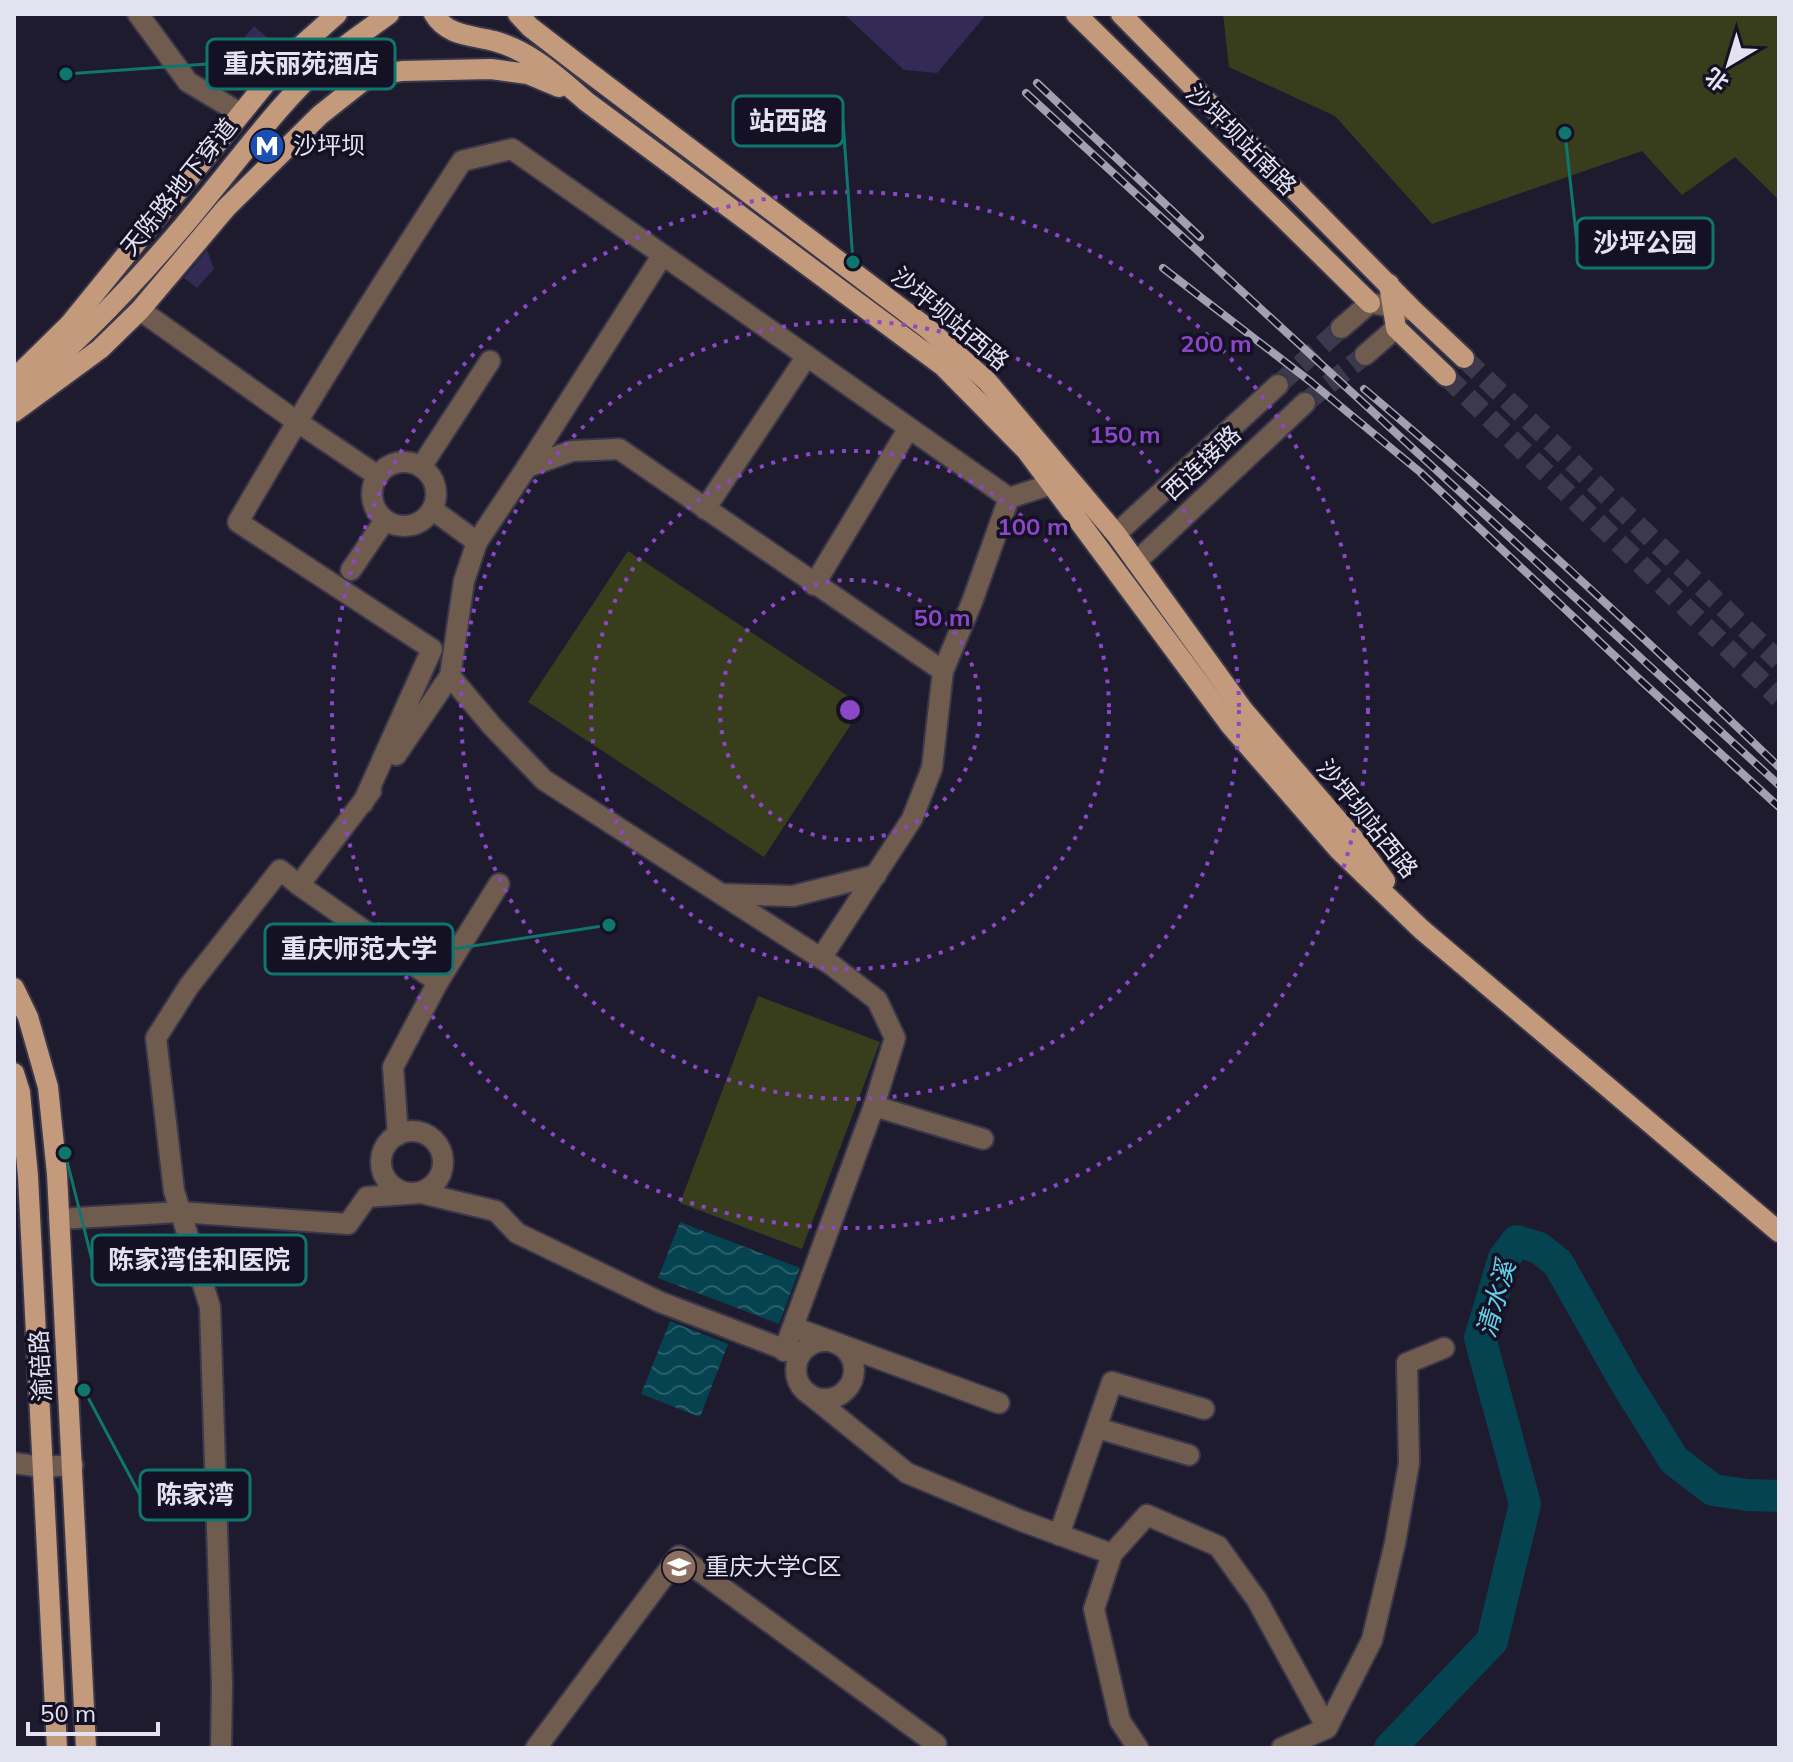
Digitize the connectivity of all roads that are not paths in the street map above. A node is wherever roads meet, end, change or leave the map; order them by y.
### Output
1 (138, 14) edge
2 (337, 14) edge
3 (389, 14) edge
4 (434, 14) edge
5 (509, 14) edge
6 (1076, 14) edge
7 (1121, 14) edge
8 (524, 21) edge
9 (587, 102) junction
10 (240, 113) junction
11 (662, 256) junction
12 (1389, 284) junction
13 (1370, 303) junction
14 (1392, 307) junction
15 (140, 310) junction
16 (1413, 310) junction
17 (1341, 328) tunnel mouth
18 (1396, 328) junction
19 (1365, 355) tunnel mouth
20 (807, 356) junction
21 (1464, 358) tunnel mouth
22 (490, 361) dead end
23 (1446, 376) tunnel mouth
24 (14, 379) edge
25 (1278, 385) tunnel mouth
26 (14, 396) edge
27 (1305, 403) tunnel mouth
28 (14, 412) edge
29 (296, 421) junction
30 (909, 428) junction
31 (421, 467) junction
32 (527, 467) junction
33 (378, 476) junction
34 (1052, 484) junction
35 (1009, 498) junction
36 (705, 509) junction
37 (433, 510) junction
38 (385, 520) junction
39 (1116, 534) junction
40 (477, 542) junction
41 (1136, 562) junction
42 (351, 570) dead end
43 (814, 585) junction
44 (943, 671) junction
45 (450, 676) junction
46 (363, 803) junction
47 (876, 875) junction
48 (499, 884) dead end
49 (299, 885) junction
50 (722, 894) junction
51 (1421, 929) junction
52 (821, 958) junction
53 (438, 982) junction
54 (14, 988) edge
55 (14, 1073) edge
56 (874, 1106) junction
57 (398, 1135) junction
58 (983, 1139) dead end
59 (421, 1193) junction
60 (180, 1212) junction
61 (59, 1219) junction
62 (1779, 1232) edge
63 (793, 1327) junction
64 (832, 1342) junction
65 (1444, 1348) dead end
66 (792, 1353) junction
67 (809, 1394) junction
68 (999, 1403) dead end
69 (1204, 1409) dead end
70 (1097, 1428) junction
71 (1189, 1455) dead end
72 (14, 1463) edge
73 (73, 1465) junction
74 (42, 1467) junction
75 (1059, 1535) junction
76 (1112, 1554) junction
77 (1327, 1728) junction
78 (57, 1748) edge
79 (86, 1748) edge
80 (221, 1748) edge
81 (536, 1748) edge
82 (933, 1748) edge
83 (1138, 1748) edge
84 (1282, 1748) edge

1 - 10 street
2 - 10 main road
3 - 26 main road, 天陈路地下穿道
4 - 9 main road
5 - 8 main road, 沙坪坝站西路
6 - 13 main road, 沙坪坝站南路
7 - 12 main road, 沙坪坝站南路
8 - 39 main road, 沙坪坝站西路
9 - 15 main road
9 - 34 main road, 沙坪坝站西路
10 - 24 main road
11 - 20 street
11 - 29 street
11 - 32 street
12 - 14 main road
12 - 16 main road, 沙坪坝站南路
13 - 14 street
13 - 17 street
14 - 16 street
14 - 18 main road
15 - 28 main road
15 - 29 street
16 - 21 main road, 沙坪坝站南路
18 - 19 street
18 - 23 main road
20 - 30 street
20 - 36 street
22 - 31 street
25 - 39 street, 西连接路
27 - 41 street, 西连接路
29 - 33 street
29 - 46 street
30 - 35 street
30 - 43 street
31 - 33 street
31 - 37 street
32 - 36 street
32 - 40 street
33 - 38 street
34 - 35 street
34 - 51 main road, 沙坪坝站西路
35 - 44 street
36 - 43 street
37 - 38 street
37 - 40 street
38 - 42 street
39 - 41 main road, 沙坪坝站西路
40 - 45 street
41 - 51 main road, 沙坪坝站西路
43 - 44 street
44 - 47 street
45 - 46 street
45 - 50 street
46 - 49 street
47 - 50 street
47 - 52 street
48 - 53 street
49 - 53 street
49 - 60 street
50 - 52 street
51 - 62 main road, 沙坪坝站西路
52 - 56 street
53 - 57 street
54 - 61 main road, 渝碚路
55 - 74 main road, 渝碚路
56 - 58 street
56 - 63 street
57 - 59 street
57 - 59 street
59 - 60 street
59 - 66 street
60 - 61 street
60 - 80 street
61 - 73 main road, 渝碚路
63 - 64 street
63 - 66 street
64 - 66 street
64 - 67 street
64 - 68 street
65 - 77 street
66 - 67 street
67 - 75 street
69 - 70 street
70 - 71 street
70 - 75 street
72 - 74 street
73 - 74 street
73 - 79 main road, 渝碚路
74 - 78 main road, 渝碚路
75 - 76 street
76 - 77 street
76 - 83 street
77 - 84 street
81 - 82 street

